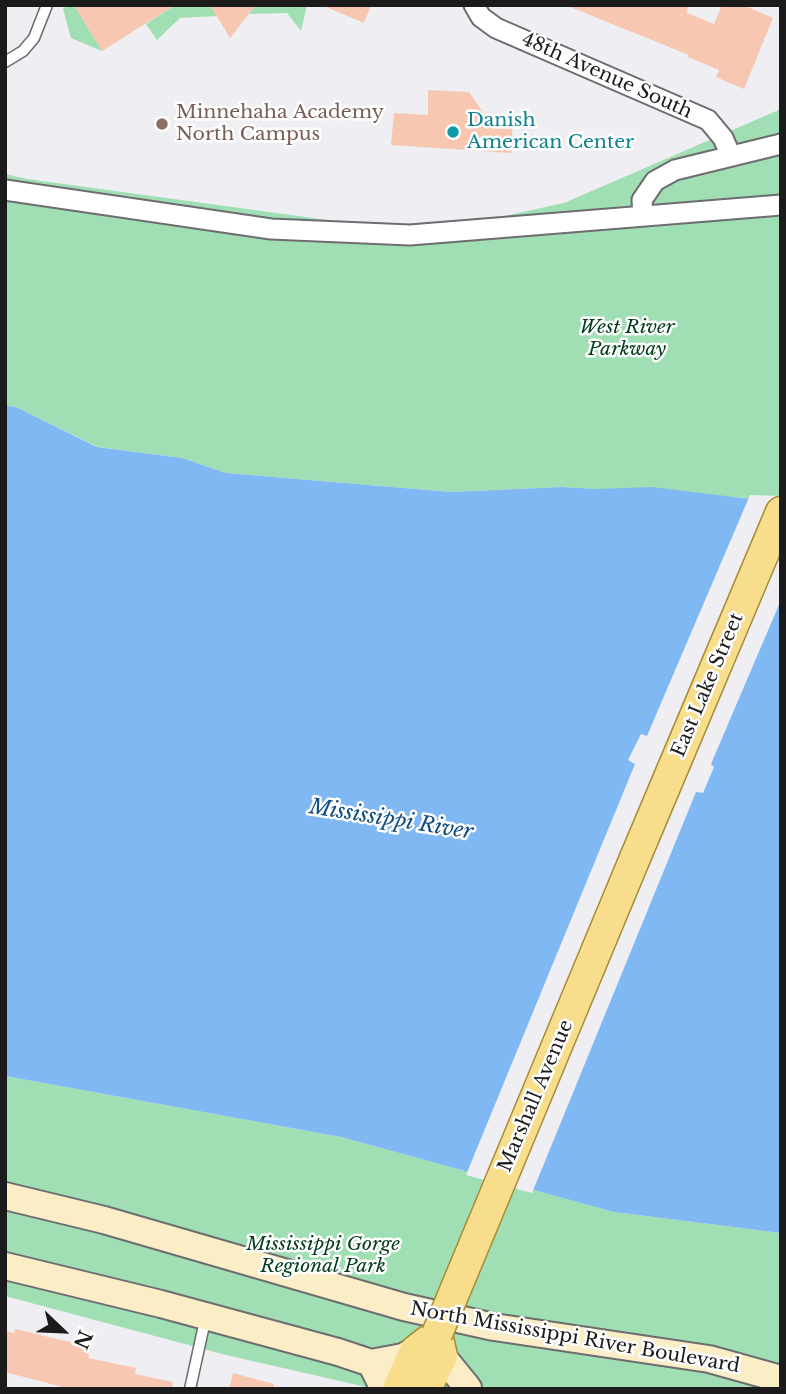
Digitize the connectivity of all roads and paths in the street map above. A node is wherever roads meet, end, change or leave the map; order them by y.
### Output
1 (47, 5) edge
2 (474, 5) edge
3 (5, 62) edge
4 (781, 144) edge
5 (731, 156) junction
6 (5, 190) edge
7 (781, 205) edge
8 (643, 216) junction
9 (781, 512) edge
10 (635, 858) joint
11 (5, 1196) edge
12 (5, 1266) edge
13 (206, 1316) junction
14 (431, 1347) junction
15 (371, 1363) junction
16 (781, 1379) edge
17 (469, 1388) edge
18 (190, 1389) edge
19 (384, 1389) edge
20 (398, 1389) edge
21 (426, 1389) edge
22 (436, 1389) edge

1 - 3 lane
2 - 5 street, 48th Avenue South
4 - 5 street
5 - 8 street
6 - 8 street
7 - 8 street
9 - 10 main road, East Lake Street
10 - 14 main road, Marshall Avenue, bridge
11 - 16 street, North Mississippi River Boulevard
12 - 13 street
13 - 15 street
13 - 18 lane
14 - 15 street
14 - 17 street
14 - 20 main road, Marshall Avenue
14 - 21 main road, Marshall Avenue
15 - 19 street
17 - 22 street

